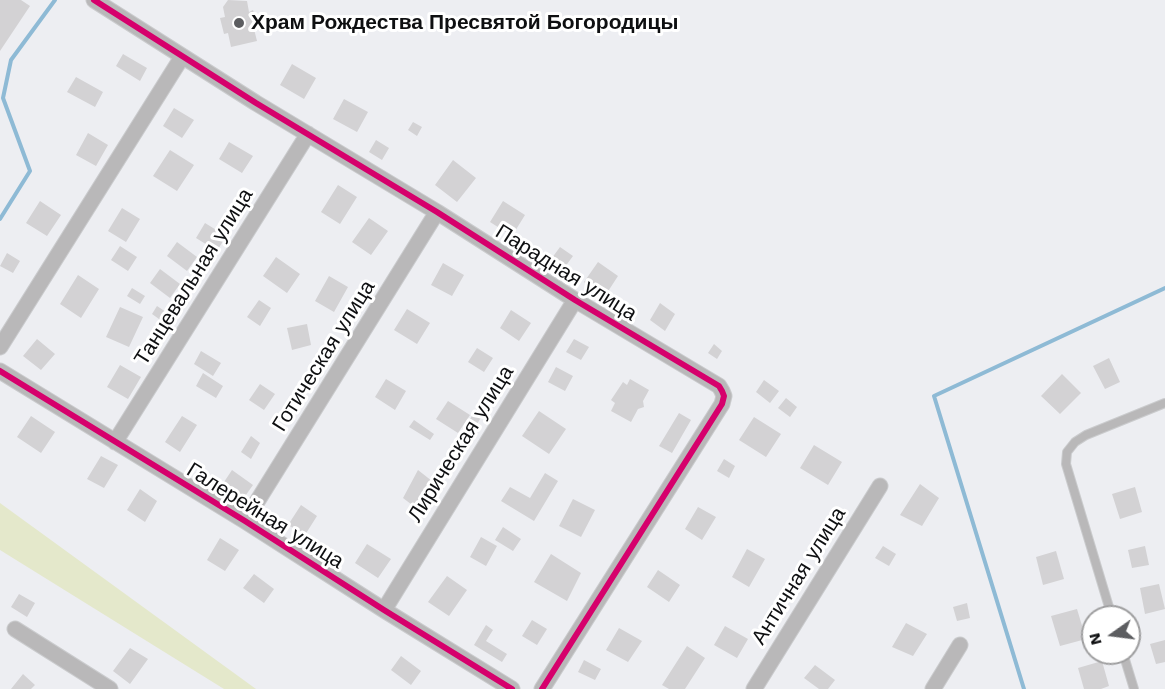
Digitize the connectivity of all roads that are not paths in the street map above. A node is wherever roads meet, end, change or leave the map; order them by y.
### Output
1 (94, 0) edge
2 (182, 57) junction
3 (308, 134) junction
4 (437, 212) junction
5 (575, 300) junction
6 (0, 347) edge
7 (0, 370) edge
8 (1165, 403) edge
9 (115, 442) junction
10 (880, 486) dead end
11 (245, 521) junction
12 (1108, 605) edge
13 (384, 610) junction
14 (15, 629) dead end
15 (960, 645) dead end
16 (1127, 665) edge
17 (110, 689) edge
18 (512, 689) edge
19 (542, 689) edge
20 (754, 689) edge
21 (933, 689) edge
22 (1134, 689) edge

1 - 2 street, Парадная улица
2 - 3 street, Парадная улица
2 - 6 street
3 - 4 street, Парадная улица
3 - 9 street, Танцевальная улица
4 - 5 street, Парадная улица
4 - 11 street, Готическая улица
5 - 13 street, Лирическая улица
5 - 19 street, Парадная улица
7 - 9 street, Галерейная улица
8 - 12 lane
9 - 11 street, Галерейная улица
10 - 20 street, Античная улица
11 - 13 street, Галерейная улица
13 - 18 street, Галерейная улица
14 - 17 street
15 - 21 street
16 - 22 lane

